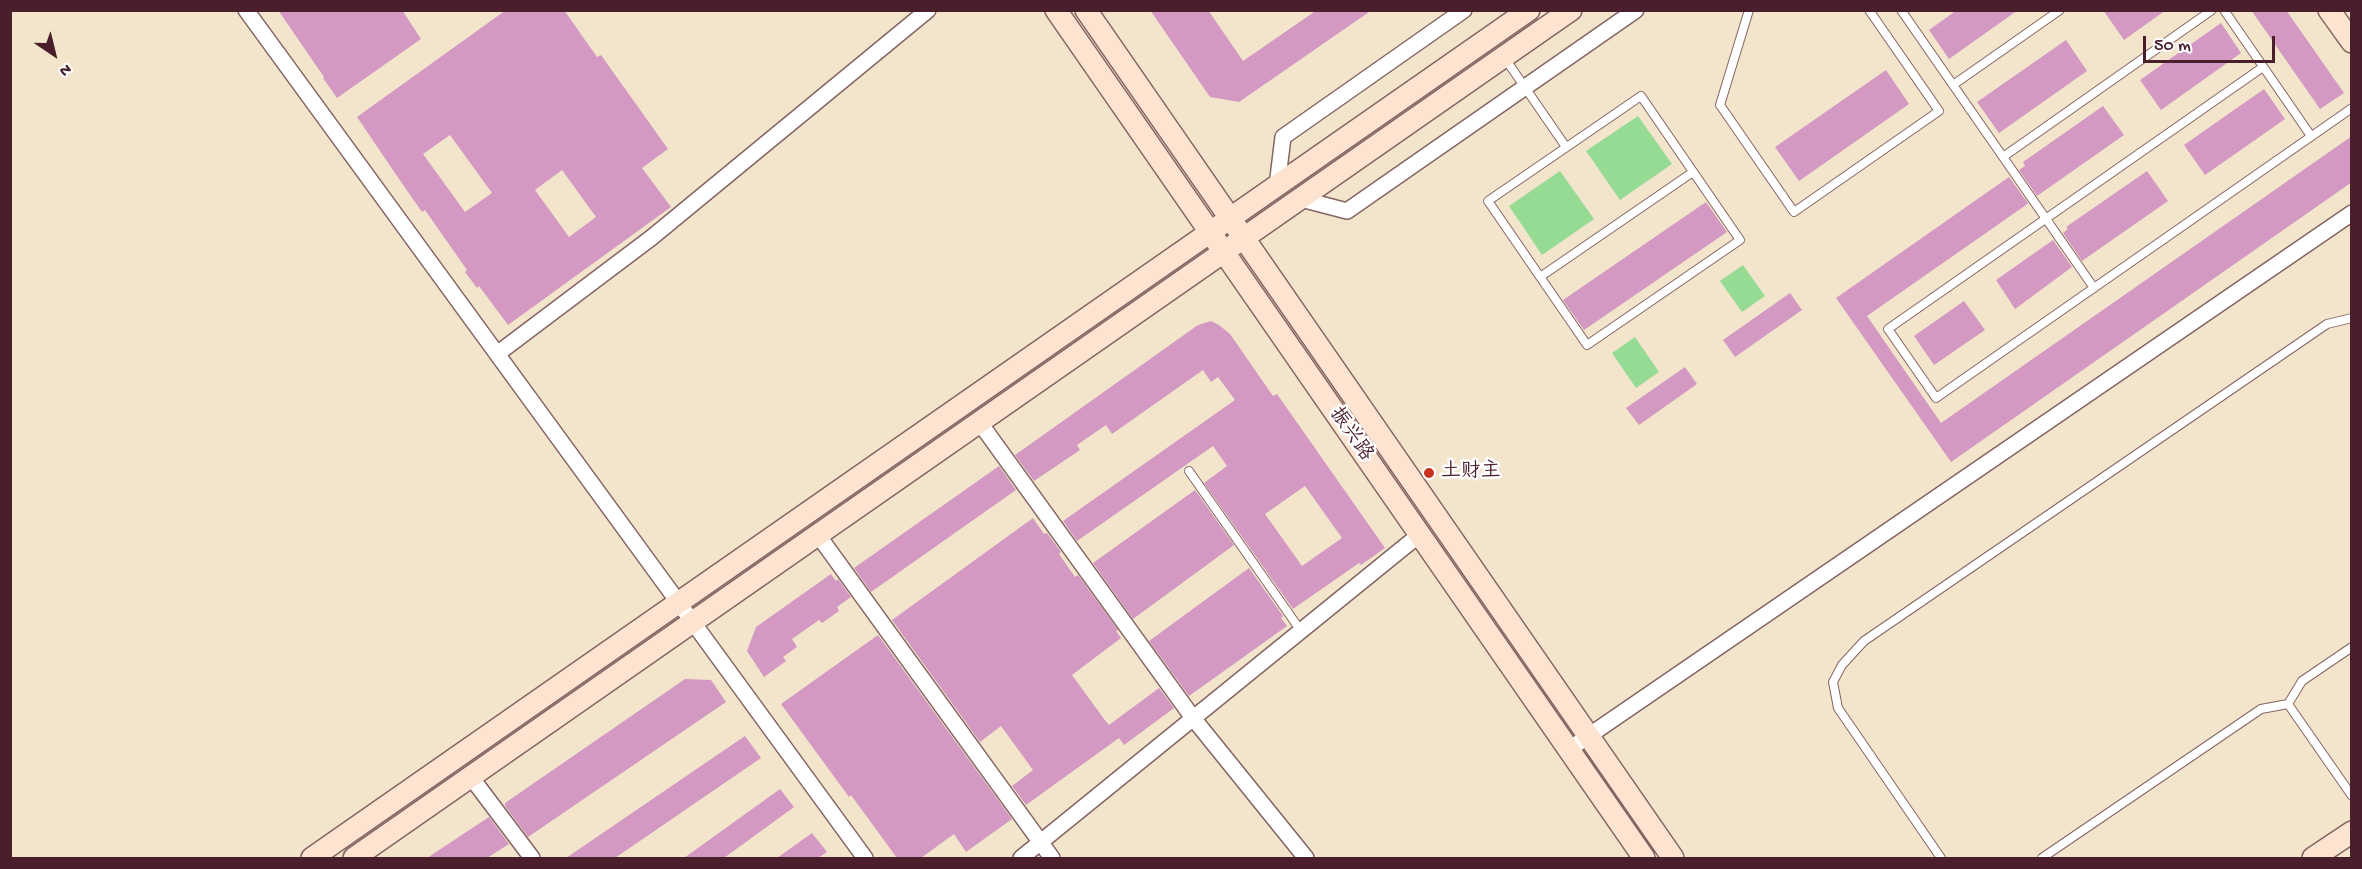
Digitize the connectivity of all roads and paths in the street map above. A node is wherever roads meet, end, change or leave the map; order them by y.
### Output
1 (246, 10) edge
2 (928, 10) edge
3 (1056, 10) edge
4 (1086, 10) edge
5 (1464, 10) edge
6 (1529, 10) edge
7 (1571, 10) edge
8 (1636, 10) edge
9 (1749, 10) edge
10 (1869, 10) edge
11 (1901, 10) edge
12 (2060, 10) edge
13 (2212, 10) edge
14 (2224, 10) edge
15 (2329, 10) edge
16 (2352, 42) edge
17 (1504, 57) junction
18 (2263, 67) junction
19 (1953, 85) junction
20 (1525, 88) junction
21 (2352, 108) edge
22 (2311, 136) junction
23 (1566, 147) junction
24 (2003, 156) junction
25 (1693, 172) junction
26 (1277, 186) junction
27 (1300, 199) junction
28 (2352, 213) edge
29 (1230, 219) junction
30 (2046, 219) junction
31 (1210, 233) junction
32 (1244, 238) junction
33 (1224, 252) junction
34 (1540, 277) junction
35 (2094, 288) junction
36 (2352, 318) edge
37 (497, 354) junction
38 (980, 423) junction
39 (1189, 471) dead end
40 (1419, 535) junction
41 (818, 536) junction
42 (679, 603) junction
43 (693, 622) junction
44 (1301, 631) junction
45 (2352, 647) edge
46 (2288, 704) junction
47 (1193, 718) junction
48 (1588, 736) junction
49 (1569, 750) junction
50 (471, 777) junction
51 (2352, 796) edge
52 (2352, 832) edge
53 (1040, 843) junction
54 (1641, 857) edge
55 (312, 858) edge
56 (354, 858) edge
57 (532, 858) edge
58 (865, 858) edge
59 (1021, 858) edge
60 (1052, 858) edge
61 (1306, 858) edge
62 (1673, 858) edge
63 (1941, 858) edge
64 (2042, 858) edge
65 (2313, 858) edge

1 - 37 street
2 - 37 street
3 - 31 main road, 振兴路
4 - 29 main road, 振兴路
5 - 26 street
6 - 26 main road
7 - 17 main road
8 - 20 street
9 - 10 lane
11 - 19 lane
12 - 19 lane
13 - 24 lane
14 - 18 lane
15 - 16 main road
17 - 20 lane
17 - 27 main road
18 - 22 lane
18 - 30 lane
19 - 24 lane
20 - 23 lane
20 - 27 street
21 - 22 lane
22 - 35 lane
23 - 25 lane
23 - 34 lane
24 - 30 lane
25 - 34 lane
25 - 34 lane
26 - 29 main road
27 - 32 main road
28 - 48 street
29 - 31 main road
29 - 32 main road, 振兴路
30 - 35 lane
30 - 35 lane
31 - 33 main road, 振兴路
31 - 42 main road
32 - 33 main road
32 - 48 main road, 振兴路
33 - 38 main road
33 - 40 main road, 振兴路
36 - 63 lane
37 - 42 street
38 - 41 main road
38 - 47 street
39 - 44 lane
40 - 44 street
40 - 49 main road, 振兴路
41 - 43 main road
41 - 53 street
42 - 43 street
42 - 55 main road
43 - 50 main road
43 - 58 street
44 - 47 street
45 - 46 lane
46 - 51 lane
46 - 64 lane
47 - 53 street
47 - 61 street
48 - 49 street
48 - 62 main road, 振兴路
49 - 54 main road, 振兴路
50 - 56 main road
50 - 57 street
52 - 65 main road
53 - 59 street
53 - 60 street

